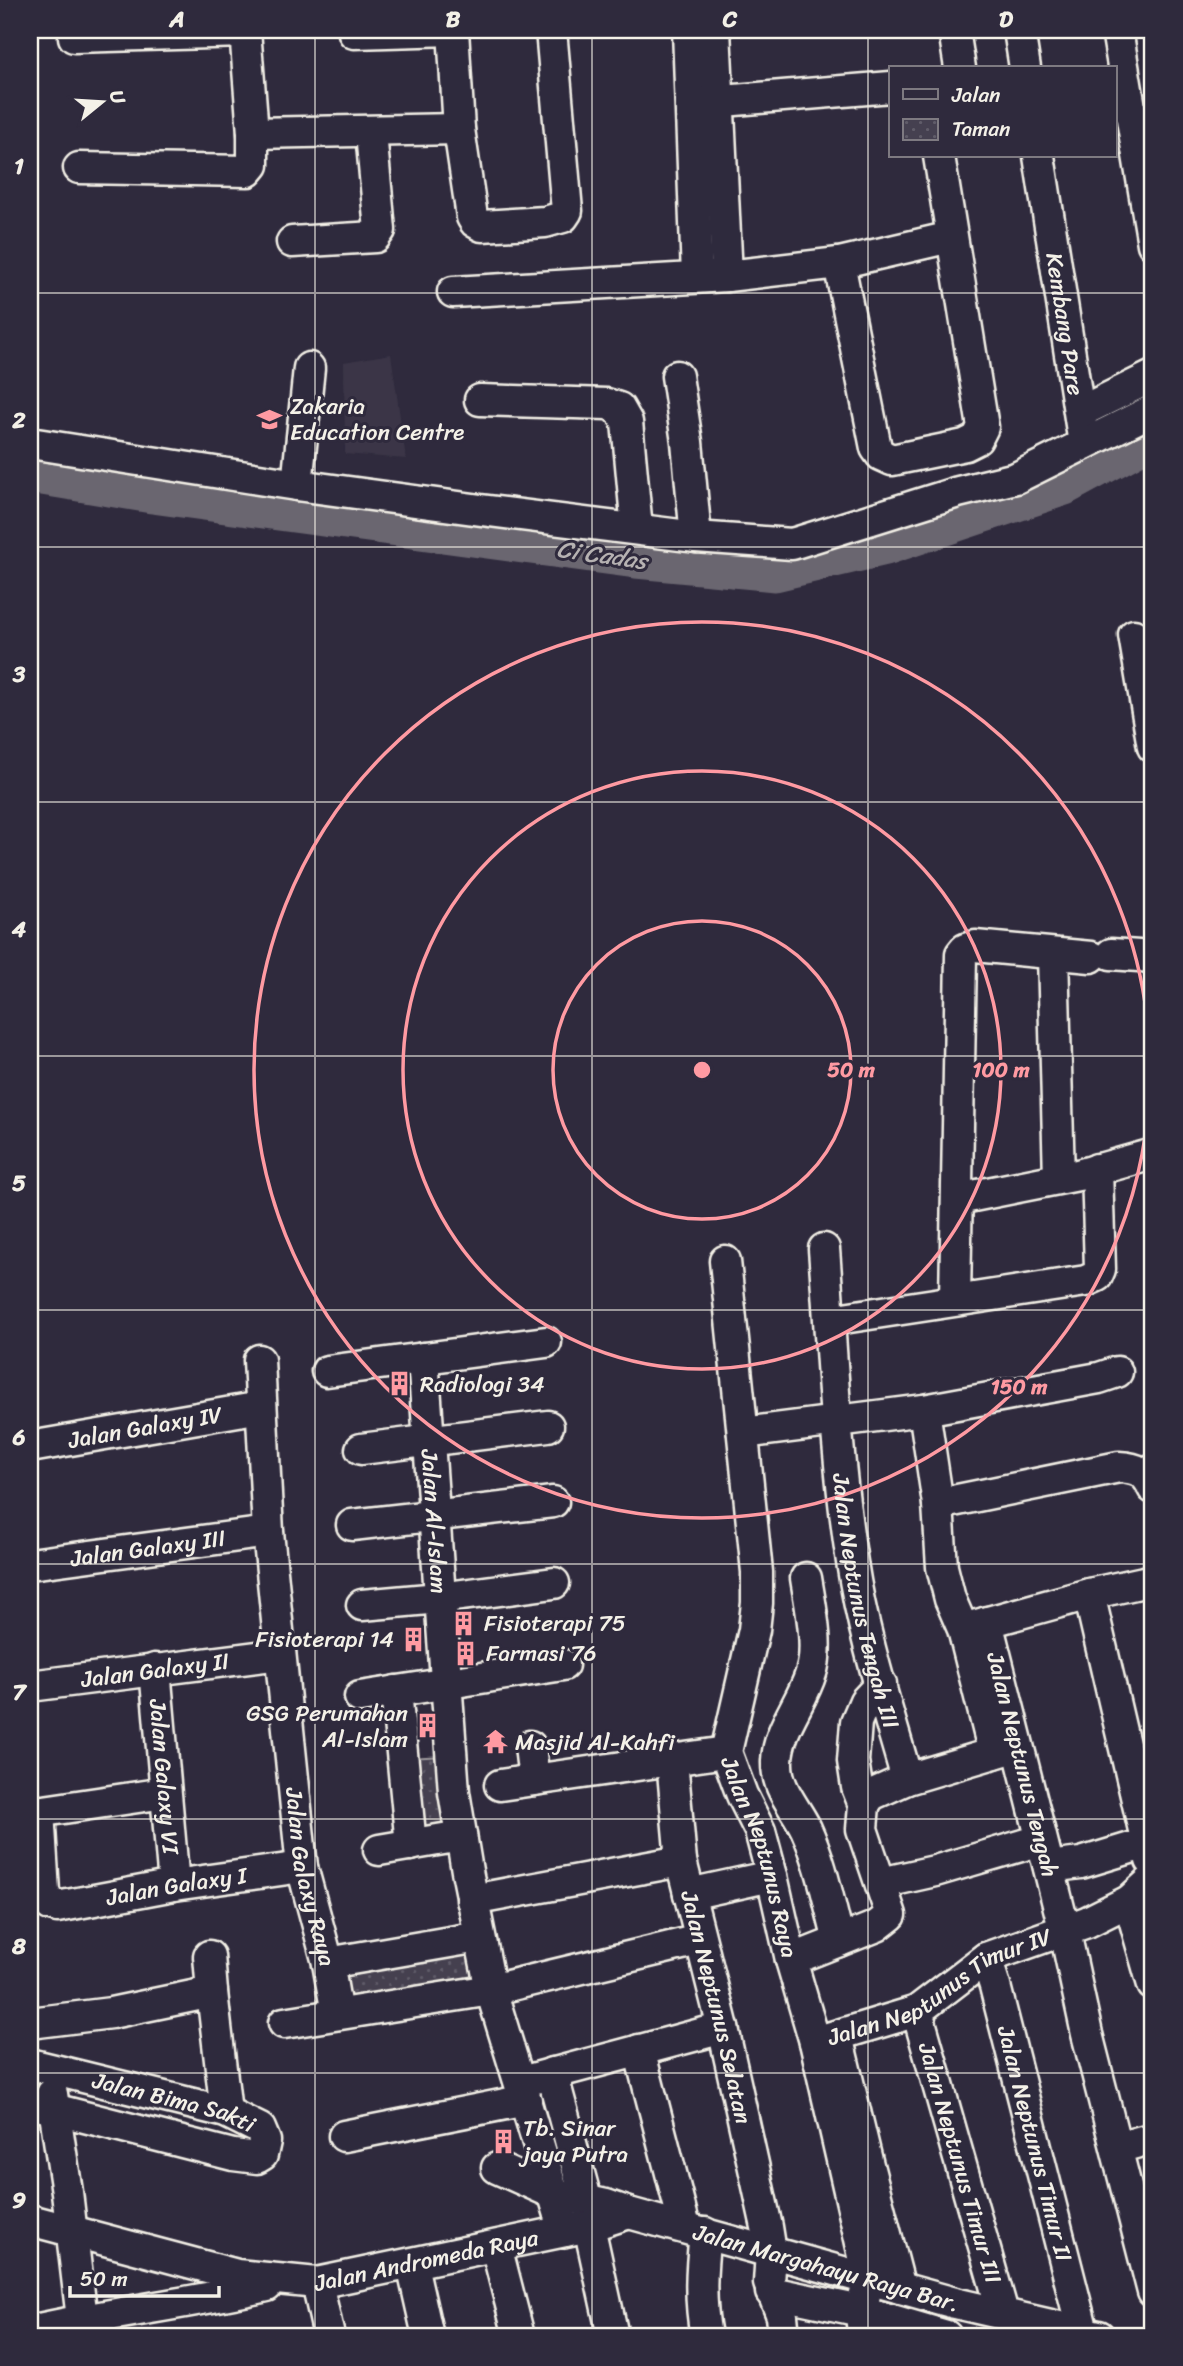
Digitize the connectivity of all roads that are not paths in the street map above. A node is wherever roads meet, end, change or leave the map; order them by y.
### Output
1 (453, 30) edge
2 (551, 30) edge
3 (688, 30) edge
4 (715, 30) edge
5 (954, 30) edge
6 (1018, 30) edge
7 (1117, 30) edge
8 (245, 31) edge
9 (354, 33) dead end
10 (74, 37) dead end
11 (960, 66) edge
12 (1025, 66) edge
13 (889, 87) edge
14 (705, 103) junction
15 (458, 129) junction
16 (253, 133) junction
17 (371, 133) junction
18 (939, 158) edge
19 (1039, 158) edge
20 (79, 168) dead end
21 (951, 237) junction
22 (292, 242) dead end
23 (1153, 244) edge
24 (839, 263) junction
25 (727, 276) junction
26 (697, 277) junction
27 (453, 292) dead end
28 (309, 368) dead end
29 (677, 376) dead end
30 (1153, 376) edge
31 (480, 400) dead end
32 (1153, 410) edge
33 (1080, 412) junction
34 (30, 443) edge
35 (1084, 444) junction
36 (297, 485) junction
37 (637, 529) junction
38 (696, 537) junction
39 (1134, 635) dead end
40 (1147, 679) edge
41 (1153, 747) edge
42 (1053, 954) junction
43 (1153, 957) edge
44 (1153, 1154) edge
45 (1097, 1169) junction
46 (1059, 1178) junction
47 (958, 1199) junction
48 (824, 1249) dead end
49 (725, 1261) dead end
50 (956, 1300) junction
51 (830, 1320) junction
52 (546, 1342) dead end
53 (424, 1358) junction
54 (259, 1360) dead end
55 (327, 1371) dead end
56 (1117, 1372) dead end
57 (261, 1407) junction
58 (924, 1410) junction
59 (836, 1422) junction
60 (548, 1426) dead end
61 (743, 1433) junction
62 (429, 1442) junction
63 (30, 1447) edge
64 (361, 1449) dead end
65 (1153, 1488) edge
66 (554, 1502) dead end
67 (938, 1504) junction
68 (434, 1515) junction
69 (352, 1525) dead end
70 (268, 1532) junction
71 (30, 1564) edge
72 (806, 1578) dead end
73 (1153, 1580) edge
74 (554, 1583) dead end
75 (1089, 1594) junction
76 (439, 1598) junction
77 (362, 1605) dead end
78 (975, 1625) junction
79 (280, 1654) junction
80 (563, 1665) dead end
81 (155, 1669) junction
82 (447, 1683) junction
83 (881, 1684) junction
84 (30, 1686) edge
85 (396, 1691) junction
86 (360, 1697) dead end
87 (530, 1746) dead end
88 (1006, 1750) junction
89 (726, 1752) junction
90 (672, 1760) junction
91 (907, 1779) junction
92 (534, 1780) junction
93 (500, 1785) dead end
94 (165, 1793) junction
95 (864, 1805) junction
96 (35, 1812) edge
97 (461, 1836) junction
98 (411, 1845) junction
99 (379, 1850) dead end
100 (1045, 1854) junction
101 (1150, 1856) edge
102 (681, 1861) junction
103 (302, 1867) junction
104 (935, 1871) junction
105 (772, 1876) junction
106 (1153, 1879) edge
107 (881, 1883) junction
108 (174, 1885) junction
109 (689, 1894) junction
110 (472, 1899) junction
111 (1129, 1901) junction
112 (891, 1915) junction
113 (1065, 1932) junction
114 (479, 1937) junction
115 (699, 1940) junction
116 (839, 1941) junction
117 (209, 1956) dead end
118 (986, 1958) junction
119 (791, 1959) junction
120 (328, 1963) junction
121 (1152, 1979) edge
122 (491, 1990) junction
123 (212, 1992) junction
124 (917, 2011) junction
125 (337, 2014) junction
126 (30, 2023) edge
127 (284, 2023) dead end
128 (723, 2028) junction
129 (826, 2039) junction
130 (639, 2050) junction
131 (39, 2067) edge
132 (552, 2073) junction
133 (524, 2091) junction
134 (42, 2106) edge
135 (226, 2112) junction
136 (344, 2136) dead end
137 (1153, 2138) edge
138 (1117, 2148) junction
139 (497, 2168) dead end
140 (555, 2194) junction
141 (580, 2219) junction
142 (30, 2220) edge
143 (71, 2230) junction
144 (695, 2230) junction
145 (771, 2252) junction
146 (500, 2264) junction
147 (869, 2278) junction
148 (415, 2279) junction
149 (285, 2281) junction
150 (317, 2283) junction
151 (900, 2288) junction
152 (771, 2292) junction
153 (1153, 2292) edge
154 (955, 2303) junction
155 (1020, 2323) edge
156 (862, 2324) edge
157 (83, 2328) edge
158 (30, 2331) edge
159 (1091, 2334) edge
160 (329, 2336) edge
161 (428, 2336) edge
162 (519, 2336) edge
163 (613, 2336) edge
164 (706, 2336) edge
165 (785, 2336) edge
166 (948, 2336) edge

1 - 9 street
1 - 15 street
2 - 15 street
3 - 14 street
4 - 14 street
5 - 11 street
6 - 12 street
7 - 23 street
8 - 10 street
8 - 16 street
13 - 14 street
14 - 25 street
14 - 26 street
15 - 17 street
16 - 17 street
16 - 20 street
17 - 22 street
18 - 21 street
19 - 33 street, Kembang Pare
21 - 24 street
21 - 24 street
24 - 25 street
25 - 26 street
26 - 27 street
28 - 36 street
29 - 38 street
30 - 33 street, Kembang Pare
31 - 37 street
32 - 35 street
33 - 35 street
34 - 36 street
35 - 38 street
36 - 37 street
37 - 38 street
39 - 40 street
40 - 41 street
42 - 43 street
42 - 46 street
42 - 47 street
44 - 45 street
45 - 46 street
45 - 50 street
46 - 47 street
47 - 50 street
48 - 51 street, Jalan Neptunus Tengah III
49 - 61 street, Jalan Neptunus Raya
50 - 51 street
51 - 59 street, Jalan Neptunus Tengah III
52 - 53 street
53 - 55 street
53 - 62 street, Jalan Al-Islam
54 - 57 street, Jalan Galaxy Raya
56 - 58 street
57 - 63 street, Jalan Galaxy IV
57 - 70 street, Jalan Galaxy Raya
58 - 59 street
58 - 67 street, Jalan Neptunus Tengah
59 - 61 street
59 - 83 street, Jalan Neptunus Tengah III
60 - 62 street
61 - 89 street, Jalan Neptunus Raya
62 - 64 street
62 - 68 street, Jalan Al-Islam
65 - 67 street
66 - 68 street
67 - 78 street, Jalan Neptunus Tengah
68 - 69 street
68 - 76 street, Jalan Al-Islam
70 - 71 street, Jalan Galaxy III
70 - 79 street, Jalan Galaxy Raya
72 - 116 street
73 - 75 street
74 - 76 street
75 - 78 street
75 - 101 street
76 - 77 street
76 - 82 street, Jalan Al-Islam
78 - 88 street, Jalan Neptunus Tengah
79 - 81 street, Jalan Galaxy II
79 - 103 street, Jalan Galaxy Raya
80 - 82 street
81 - 84 street, Jalan Galaxy II
81 - 94 street, Jalan Galaxy VI
82 - 85 street
82 - 97 street, Jalan Al-Islam
83 - 91 street, Jalan Neptunus Tengah III
83 - 95 street
85 - 86 street
85 - 98 street
87 - 92 street
88 - 91 street
88 - 100 street, Jalan Neptunus Tengah
89 - 90 street
89 - 105 street, Jalan Neptunus Raya
90 - 92 street
90 - 102 street, Jalan Neptunus Selatan
91 - 95 street
92 - 93 street
94 - 96 street
94 - 108 street, Jalan Galaxy VI
95 - 107 street
96 - 108 street, Jalan Galaxy I
97 - 98 street
97 - 110 street, Jalan Al-Islam
98 - 99 street
100 - 101 street
100 - 104 street
100 - 113 street, Jalan Neptunus Tengah
102 - 109 street, Jalan Neptunus Selatan
102 - 110 street
103 - 108 street, Jalan Galaxy I
103 - 120 street, Jalan Galaxy Raya
104 - 107 street
104 - 112 street
105 - 109 street
105 - 119 street, Jalan Neptunus Raya
106 - 111 street, Jalan Neptunus Timur IV
107 - 112 street
109 - 115 street, Jalan Neptunus Selatan
110 - 114 street, Jalan Al-Islam
111 - 113 street, Jalan Neptunus Timur IV
111 - 121 street
112 - 116 street
113 - 118 street, Jalan Neptunus Timur IV
113 - 138 street, Jalan Neptunus Tengah
114 - 120 street
114 - 122 street, Jalan Al-Islam
115 - 122 street
115 - 128 street, Jalan Neptunus Selatan
116 - 119 street
117 - 123 street
118 - 124 street, Jalan Neptunus Timur IV
118 - 159 street, Jalan Neptunus Timur II
119 - 129 street, Jalan Neptunus Raya
120 - 125 street, Jalan Galaxy Raya
122 - 125 street
122 - 133 street, Jalan Al-Islam
123 - 126 street
123 - 135 street
124 - 129 street, Jalan Neptunus Timur IV
124 - 155 street, Jalan Neptunus Timur III
125 - 127 street
128 - 130 street
128 - 145 street, Jalan Neptunus Selatan
129 - 147 street, Jalan Neptunus Raya
129 - 151 street
130 - 132 street
130 - 144 street
131 - 134 street
131 - 135 street, Jalan Bima Sakti
132 - 133 street
132 - 141 street
133 - 136 street
133 - 140 street, Jalan Al-Islam
134 - 135 street, Jalan Bima Sakti
134 - 143 street
137 - 138 street
138 - 153 street, Jalan Neptunus Tengah
139 - 140 street, Jalan Margahayu Raya Bar.
140 - 141 street, Jalan Margahayu Raya Bar.
141 - 144 street, Jalan Margahayu Raya Bar.
141 - 146 street, Jalan Andromeda Raya
141 - 163 street
142 - 143 street
143 - 149 street
143 - 157 street
144 - 145 street, Jalan Margahayu Raya Bar.
144 - 164 street
145 - 147 street, Jalan Margahayu Raya Bar.
145 - 152 street, Jalan Neptunus Selatan
146 - 148 street, Jalan Andromeda Raya
146 - 162 street
147 - 151 street, Jalan Margahayu Raya Bar.
147 - 156 street
148 - 150 street, Jalan Andromeda Raya
148 - 161 street
149 - 150 street, Jalan Andromeda Raya
149 - 157 street
150 - 160 street
151 - 154 street, Jalan Margahayu Raya Bar.
152 - 156 street
152 - 165 street
154 - 155 street, Jalan Margahayu Raya Bar.
154 - 166 street
155 - 159 street, Jalan Margahayu Raya Bar.
156 - 166 street
157 - 158 street

